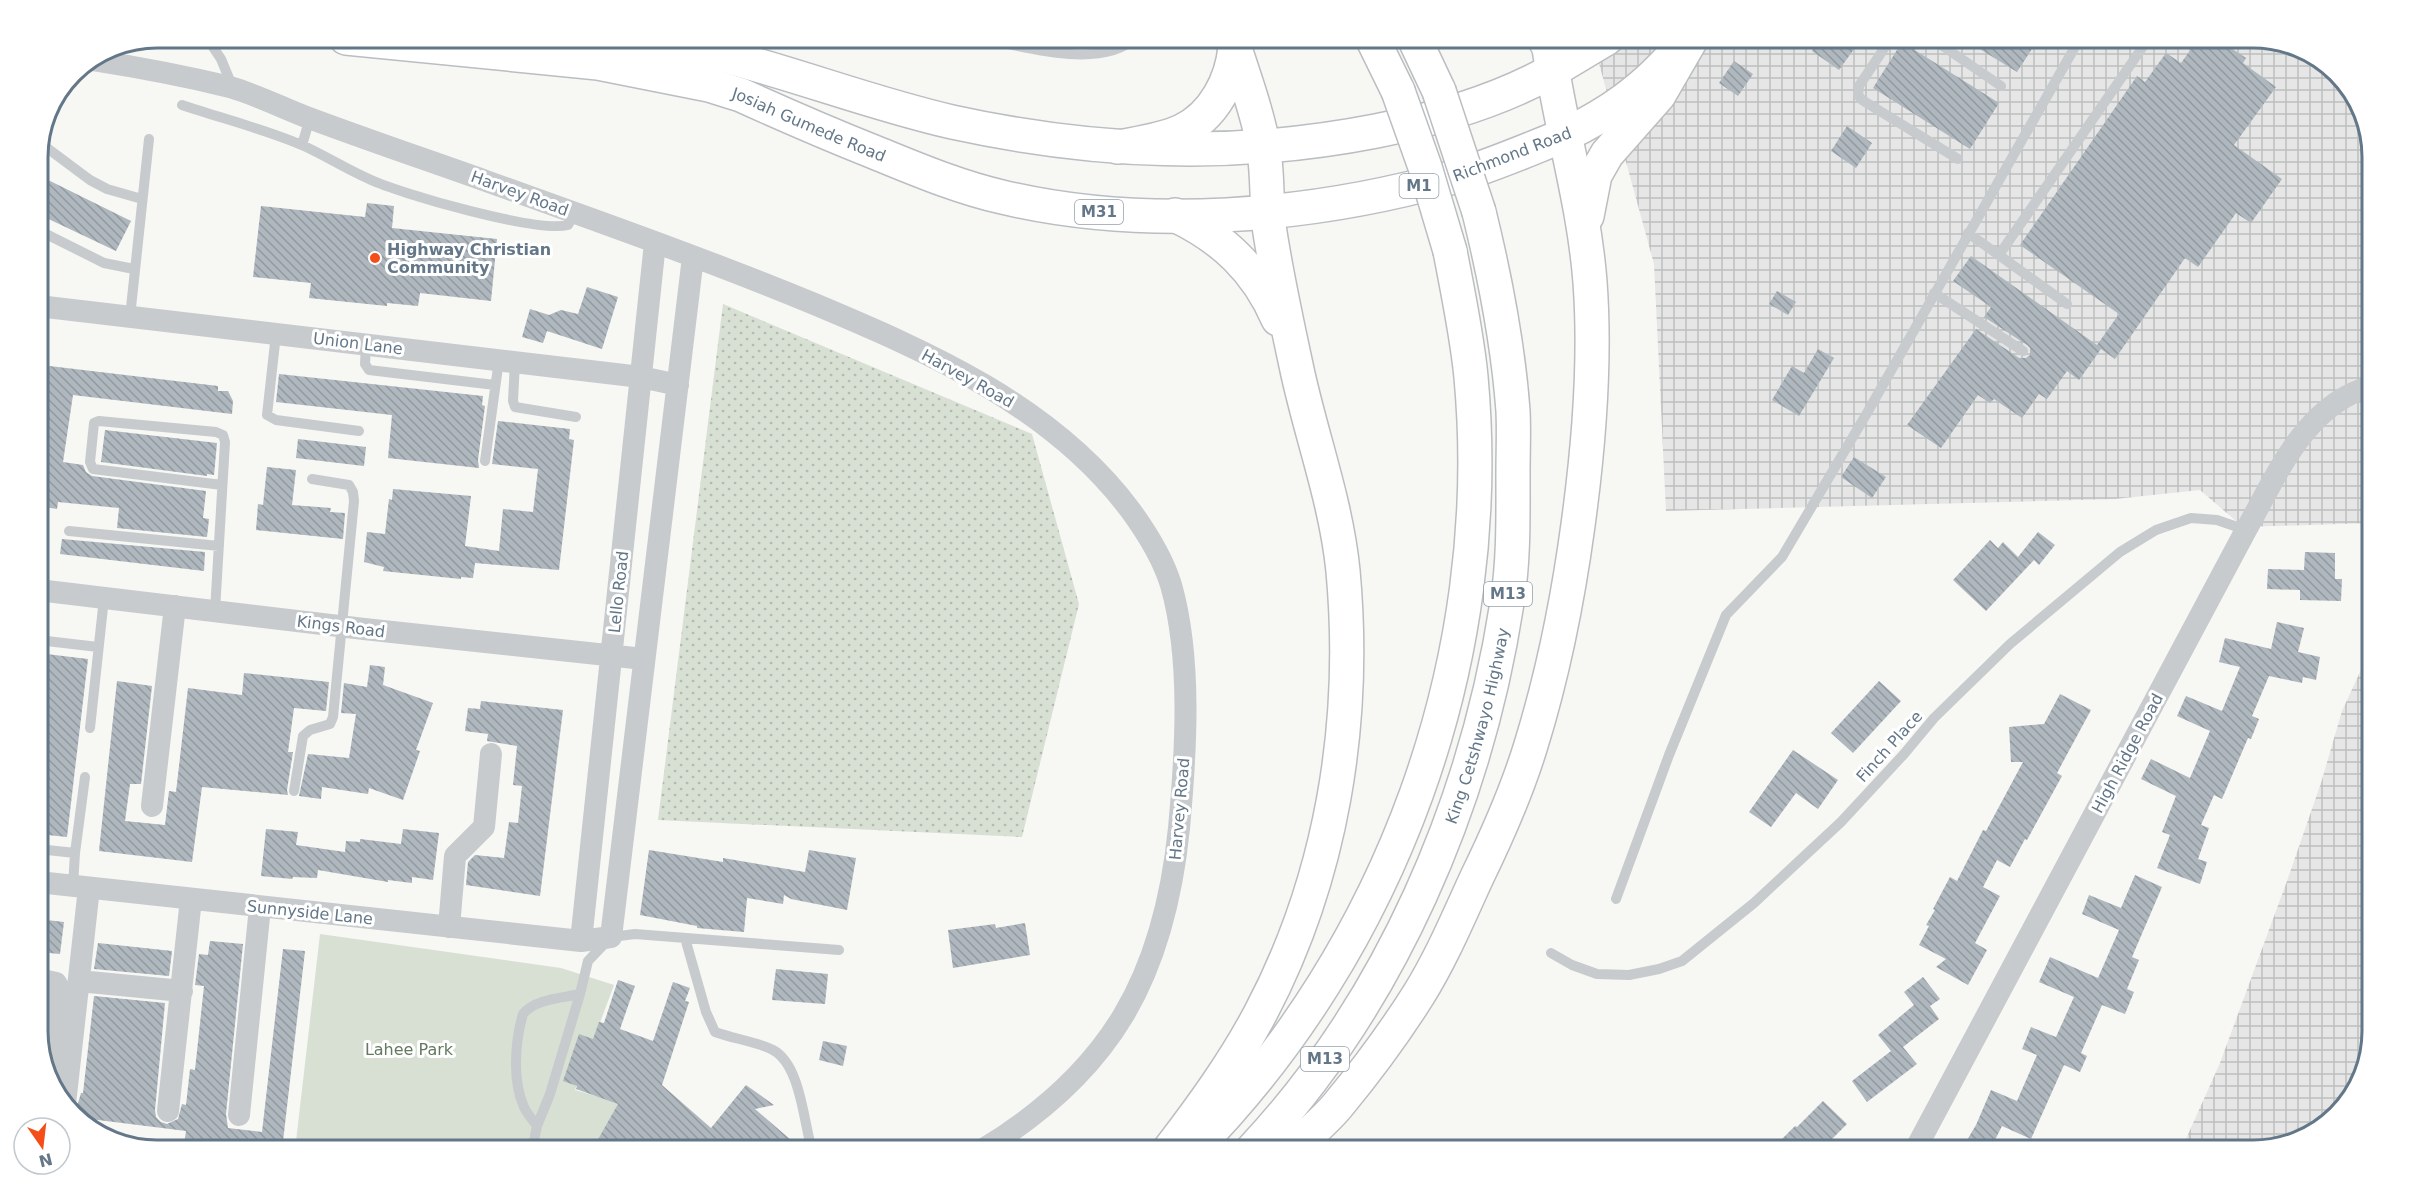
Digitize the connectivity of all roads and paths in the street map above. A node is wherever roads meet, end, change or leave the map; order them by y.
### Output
1 (214, 48) edge
2 (445, 48) edge
3 (656, 48) edge
4 (1032, 48) edge
5 (1116, 48) edge
6 (1234, 48) edge
7 (1236, 48) edge
8 (1377, 48) edge
9 (1419, 48) edge
10 (1549, 48) edge
11 (1590, 48) edge
12 (1681, 48) edge
13 (1685, 48) edge
14 (1884, 48) edge
15 (1946, 48) edge
16 (2074, 48) edge
17 (2142, 48) dead end
18 (104, 62) edge
19 (703, 62) edge
20 (1552, 71) junction
21 (2001, 86) dead end
22 (233, 88) junction
23 (182, 105) dead end
24 (310, 118) junction
25 (1565, 135) junction
26 (149, 139) dead end
27 (302, 145) junction
28 (1118, 147) junction
29 (1264, 147) junction
30 (48, 149) edge
31 (1958, 159) dead end
32 (142, 200) junction
33 (1268, 211) junction
34 (575, 213) junction
35 (1175, 215) junction
36 (1968, 233) junction
37 (48, 235) edge
38 (1584, 239) junction
39 (655, 243) junction
40 (1999, 255) junction
41 (693, 257) junction
42 (134, 269) junction
43 (1934, 293) junction
44 (2067, 304) dead end
45 (48, 307) edge
46 (130, 317) junction
47 (276, 334) junction
48 (366, 344) junction
49 (2023, 351) dead end
50 (507, 361) junction
51 (1297, 368) junction
52 (641, 377) junction
53 (495, 385) junction
54 (678, 385) junction
55 (2362, 389) edge
56 (576, 417) dead end
57 (359, 431) dead end
58 (485, 461) dead end
59 (312, 478) dead end
60 (222, 485) junction
61 (2246, 530) junction
62 (69, 531) dead end
63 (219, 546) junction
64 (48, 591) edge
65 (104, 598) junction
66 (175, 606) junction
67 (216, 611) junction
68 (344, 626) junction
69 (48, 641) edge
70 (98, 648) junction
71 (612, 655) junction
72 (644, 659) junction
73 (90, 728) dead end
74 (491, 754) dead end
75 (85, 777) dead end
76 (294, 791) dead end
77 (152, 806) dead end
78 (48, 850) edge
79 (75, 853) junction
80 (48, 883) edge
81 (81, 887) junction
82 (191, 899) junction
83 (1616, 899) dead end
84 (260, 907) junction
85 (449, 927) junction
86 (611, 937) junction
87 (685, 938) junction
88 (839, 950) dead end
89 (585, 951) junction
90 (1551, 953) dead end
91 (48, 981) edge
92 (79, 981) junction
93 (182, 991) junction
94 (580, 994) junction
95 (52, 1059) edge
96 (66, 1092) edge
97 (168, 1111) dead end
98 (239, 1115) dead end
99 (537, 1126) junction
100 (534, 1140) edge
101 (810, 1140) edge
102 (999, 1140) edge
103 (1177, 1140) edge
104 (1203, 1140) edge
105 (1262, 1140) edge
106 (1302, 1140) edge
107 (1920, 1140) edge

1 - 22 lane
2 - 19 main road, Josiah Gumede Road / M31
3 - 19 main road, Josiah Gumede Road / M31
4 - 5 lane
6 - 28 main road
7 - 29 main road
8 - 104 main road, M13, bridge
9 - 105 main road, King Cetshwayo Highway / M13, bridge
10 - 20 main road
11 - 20 main road
12 - 25 main road, Richmond Road / M1
13 - 38 main road
14 - 31 lane
15 - 21 lane
16 - 36 lane
17 - 40 lane
18 - 22 street, Harvey Road
19 - 28 main road, Josiah Gumede Road / M31
19 - 35 main road, Josiah Gumede Road / M31
20 - 25 main road
20 - 29 main road
22 - 24 street, Harvey Road
23 - 27 lane
24 - 27 lane
24 - 34 street, Harvey Road
25 - 33 main road, Richmond Road / M1
25 - 38 main road
26 - 32 lane
27 - 34 lane
28 - 29 main road, Josiah Gumede Road / M31
29 - 33 main road
30 - 32 lane
32 - 42 lane
33 - 35 main road, Josiah Gumede Road / M31
33 - 51 main road
34 - 39 street, Harvey Road
35 - 51 main road
36 - 40 lane
36 - 43 lane
37 - 42 lane
38 - 106 main road
39 - 41 street, Harvey Road
39 - 52 street, Lello Road
40 - 44 lane
41 - 54 street, Lello Road
41 - 102 street, Harvey Road
42 - 46 lane
43 - 49 lane
43 - 83 lane
45 - 46 street, Union Lane
46 - 47 street, Union Lane
47 - 48 street, Union Lane
47 - 57 lane
48 - 50 street, Union Lane
48 - 53 lane
50 - 52 street, Union Lane
50 - 53 lane
50 - 56 lane
51 - 103 main road
52 - 54 street, Union Lane
52 - 71 street, Lello Road
53 - 58 lane
54 - 72 street, Lello Road
55 - 61 street, High Ridge Road
59 - 68 lane
60 - 60 lane
60 - 63 lane
61 - 90 lane, Finch Place
61 - 107 street, High Ridge Road
62 - 63 lane
63 - 67 lane
64 - 65 street, Kings Road
65 - 66 street, Kings Road
65 - 70 lane
66 - 67 street, Kings Road
66 - 77 street
67 - 68 street, Kings Road
68 - 71 street, Kings Road
68 - 76 lane
69 - 70 lane
70 - 73 lane
71 - 72 street, Kings Road
71 - 89 street, Lello Road
72 - 86 street, Lello Road
74 - 85 street
75 - 79 lane
78 - 79 lane
79 - 81 lane
80 - 81 street, Sunnyside Lane
81 - 82 street, Sunnyside Lane
81 - 92 street
82 - 84 street, Sunnyside Lane
82 - 93 street
84 - 85 street, Sunnyside Lane
84 - 98 street
85 - 89 street, Sunnyside Lane
86 - 87 lane
86 - 89 street, Sunnyside Lane
87 - 88 lane
87 - 101 lane
89 - 94 lane
91 - 95 street
92 - 93 street
92 - 96 street
93 - 97 street
94 - 99 lane
94 - 99 lane
99 - 100 lane

